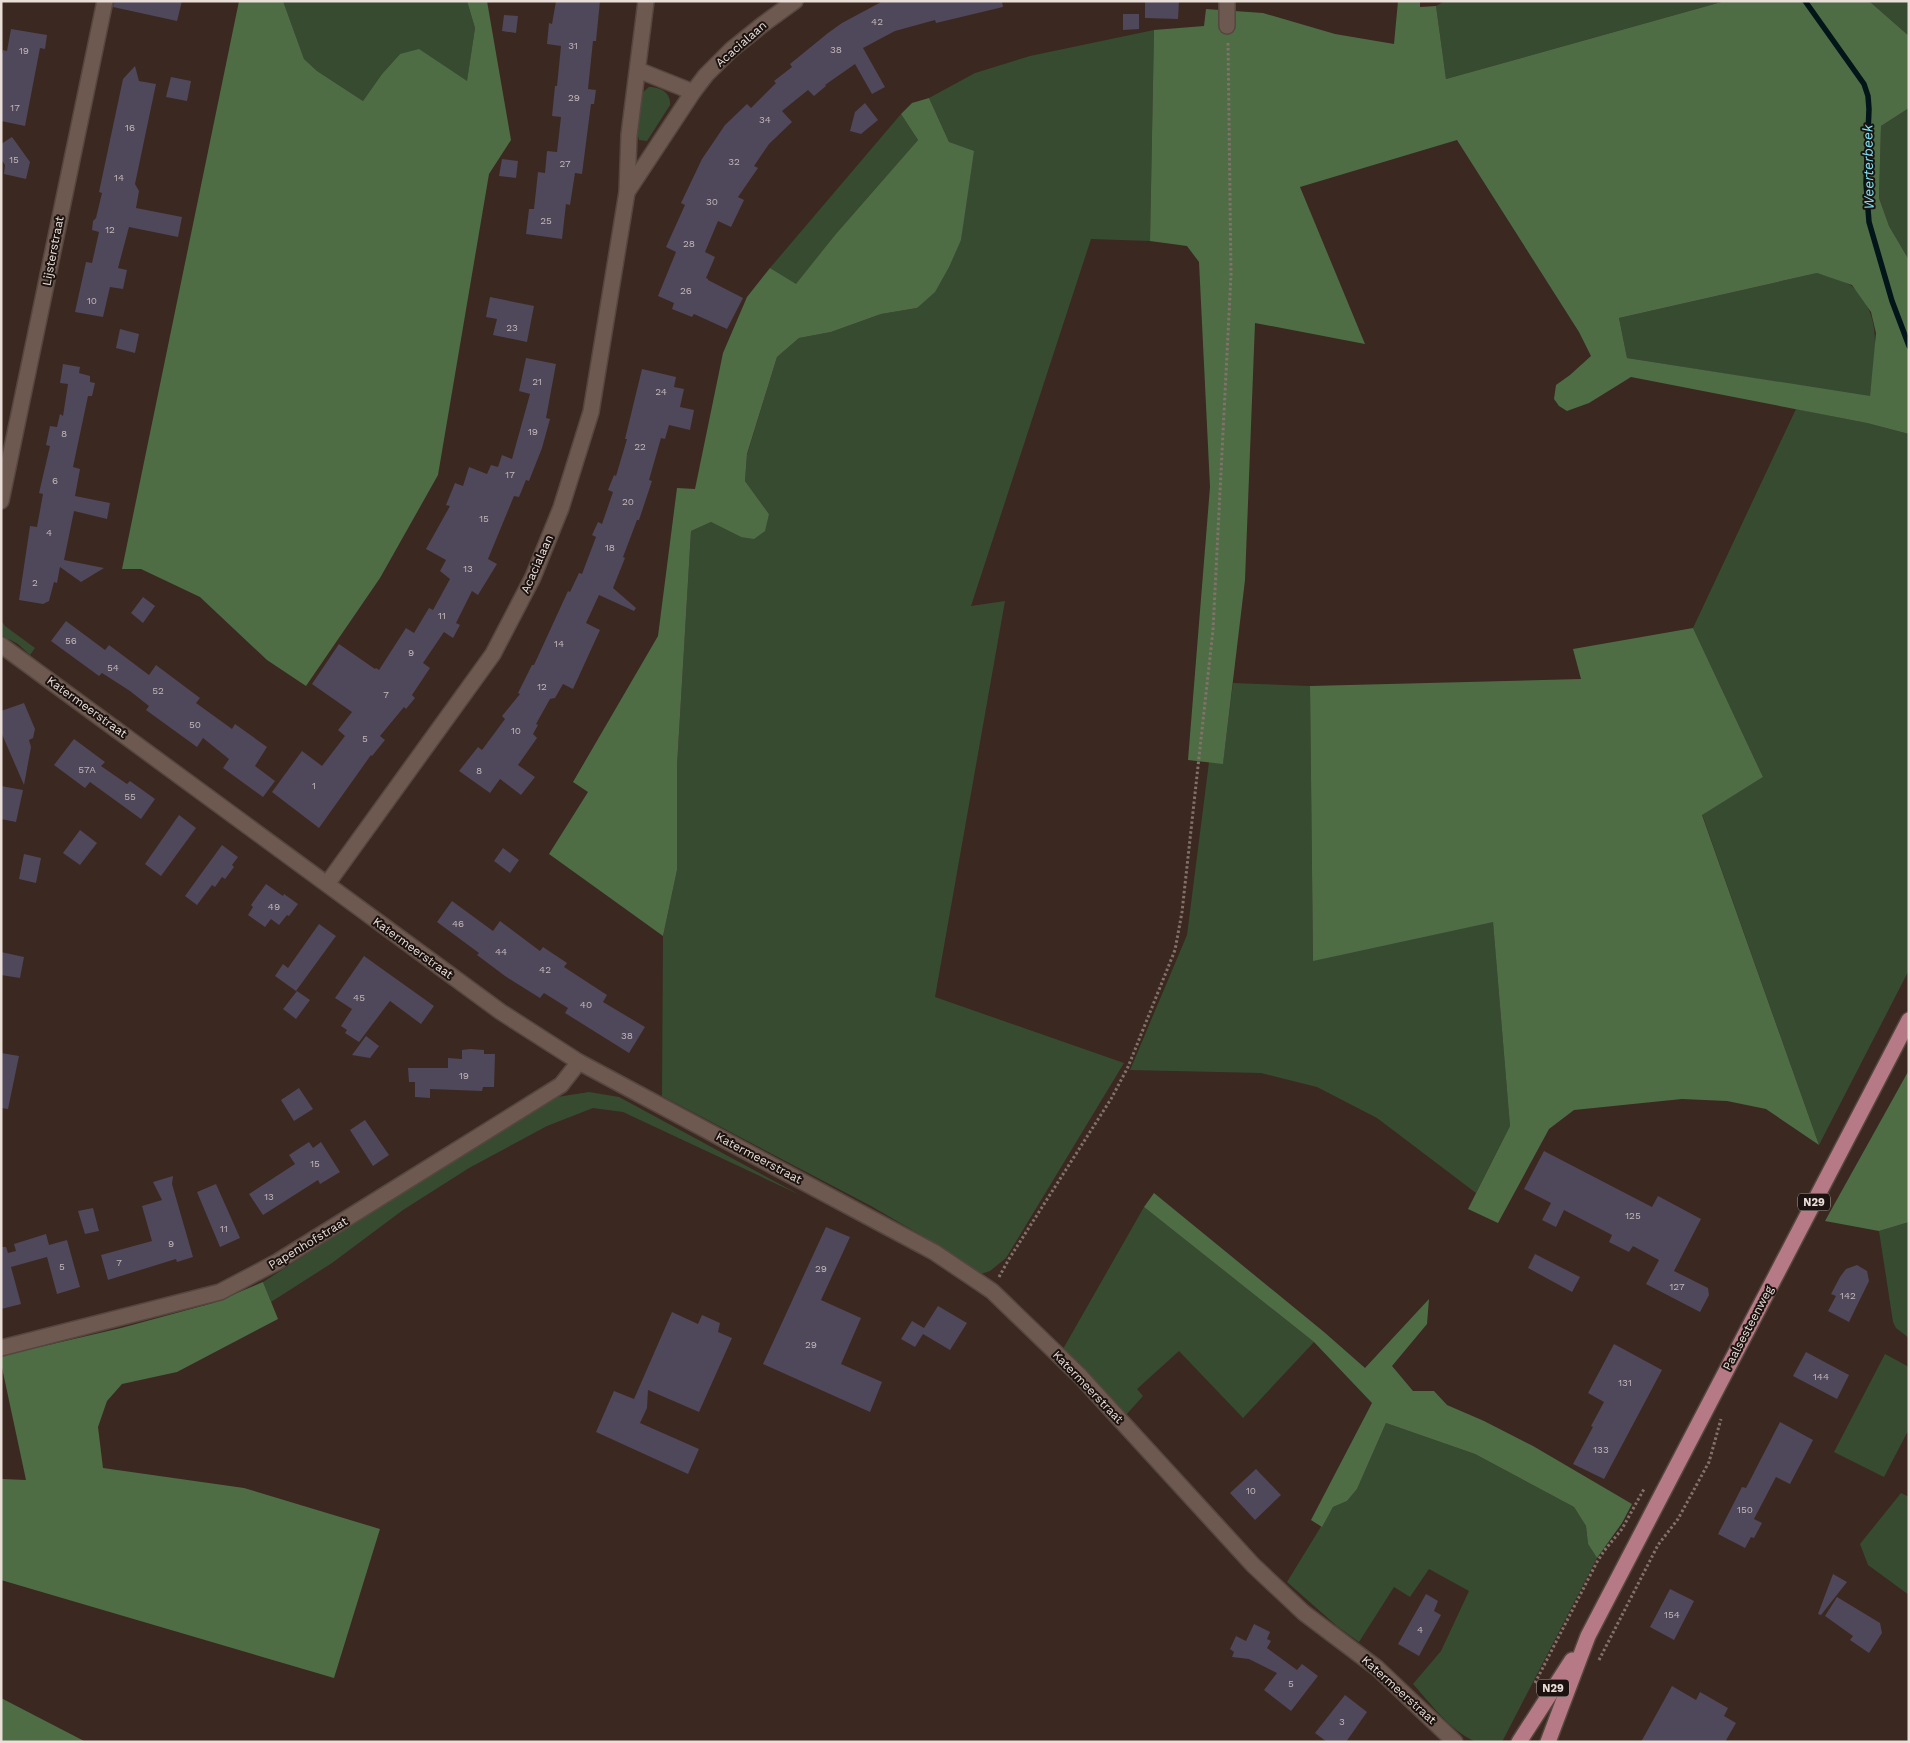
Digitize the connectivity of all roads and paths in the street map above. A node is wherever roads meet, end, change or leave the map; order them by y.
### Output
1 (105, 1) edge
2 (646, 1) edge
3 (795, 1) edge
4 (1227, 1) edge
5 (1227, 26) joint
6 (638, 70) junction
7 (694, 92) junction
8 (627, 192) junction
9 (1, 501) edge
10 (1, 645) edge
11 (327, 884) junction
12 (1909, 1020) edge
13 (578, 1062) junction
14 (992, 1291) junction
15 (1, 1348) edge
16 (1722, 1417) dead end
17 (1646, 1485) dead end
18 (1588, 1636) junction
19 (1596, 1664) dead end
20 (1532, 1689) dead end
21 (1455, 1742) edge
22 (1519, 1742) edge
23 (1548, 1742) edge

1 - 9 street, Lijsterstraat
2 - 6 street, Acacialaan
3 - 7 street, Acacialaan
4 - 5 street
5 - 14 path
6 - 7 street
6 - 8 street, Acacialaan
7 - 8 street, Acacialaan
8 - 11 street, Acacialaan
10 - 11 street, Katermeerstraat
11 - 13 street, Katermeerstraat
12 - 18 main road, Paalsesteenweg / N29
13 - 14 street, Katermeerstraat
13 - 15 street, Papenhofstraat
14 - 21 street, Katermeerstraat
16 - 19 path
17 - 20 path
18 - 22 main road, Paalsesteenweg / N29
18 - 23 main road, Paalsesteenweg / N29

